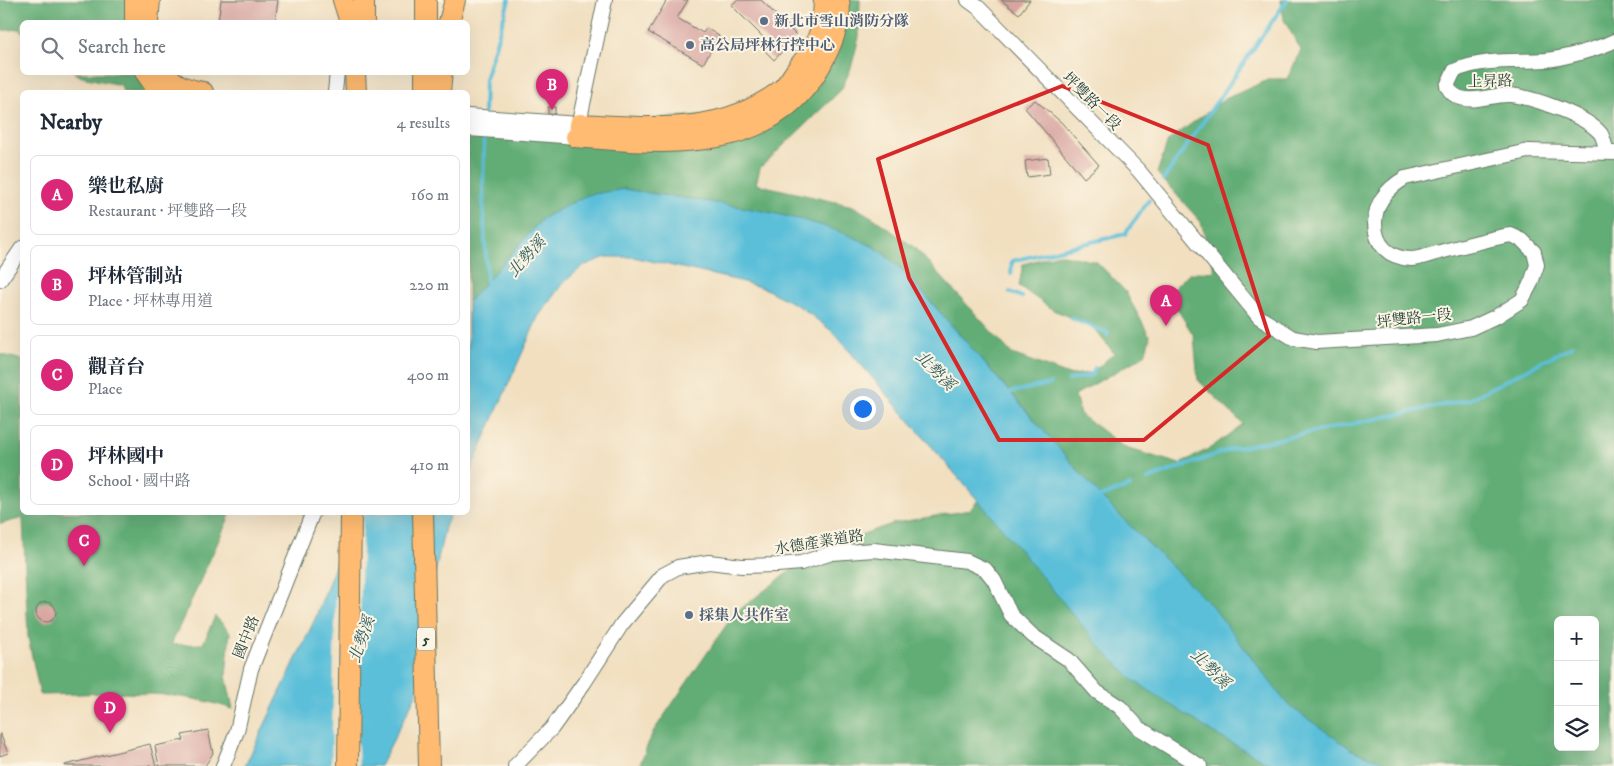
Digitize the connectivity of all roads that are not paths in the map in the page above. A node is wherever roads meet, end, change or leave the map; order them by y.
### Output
1 (135, 0) edge
2 (150, 0) edge
3 (343, 0) edge
4 (364, 0) edge
5 (426, 0) edge
6 (455, 0) edge
7 (605, 0) edge
8 (824, 0) edge
9 (839, 0) edge
10 (968, 0) edge
11 (134, 20) edge
12 (148, 20) edge
13 (341, 20) edge
14 (349, 20) edge
15 (364, 20) edge
16 (426, 20) edge
17 (450, 20) edge
18 (1614, 41) edge
19 (147, 75) edge
20 (167, 75) edge
21 (337, 75) edge
22 (355, 75) edge
23 (362, 75) edge
24 (425, 75) edge
25 (442, 75) edge
26 (159, 90) edge
27 (193, 90) edge
28 (335, 90) edge
29 (356, 90) edge
30 (361, 90) edge
31 (425, 90) edge
32 (440, 90) edge
33 (470, 116) edge
34 (524, 126) junction
35 (470, 130) edge
36 (577, 131) junction
37 (1610, 152) edge
38 (20, 251) edge
39 (0, 280) edge
40 (351, 515) edge
41 (423, 515) edge
42 (312, 518) edge
43 (223, 766) edge
44 (348, 766) edge
45 (429, 766) edge
46 (515, 766) edge
47 (1200, 766) edge

1 - 11 highway
2 - 12 highway
3 - 13 street
3 - 14 highway
4 - 15 highway
5 - 16 highway
6 - 17 highway
7 - 36 street
8 - 36 highway
9 - 36 highway
10 - 37 street, 坪雙路一段
18 - 37 street, 上昇路
19 - 26 highway
20 - 27 highway
21 - 28 street
22 - 29 highway
23 - 30 highway
24 - 31 highway
25 - 32 highway
33 - 34 street
34 - 35 street
34 - 36 street
38 - 39 street
40 - 44 highway
41 - 45 highway, 5
42 - 43 street, 國中路
46 - 47 street, 水德產業道路

